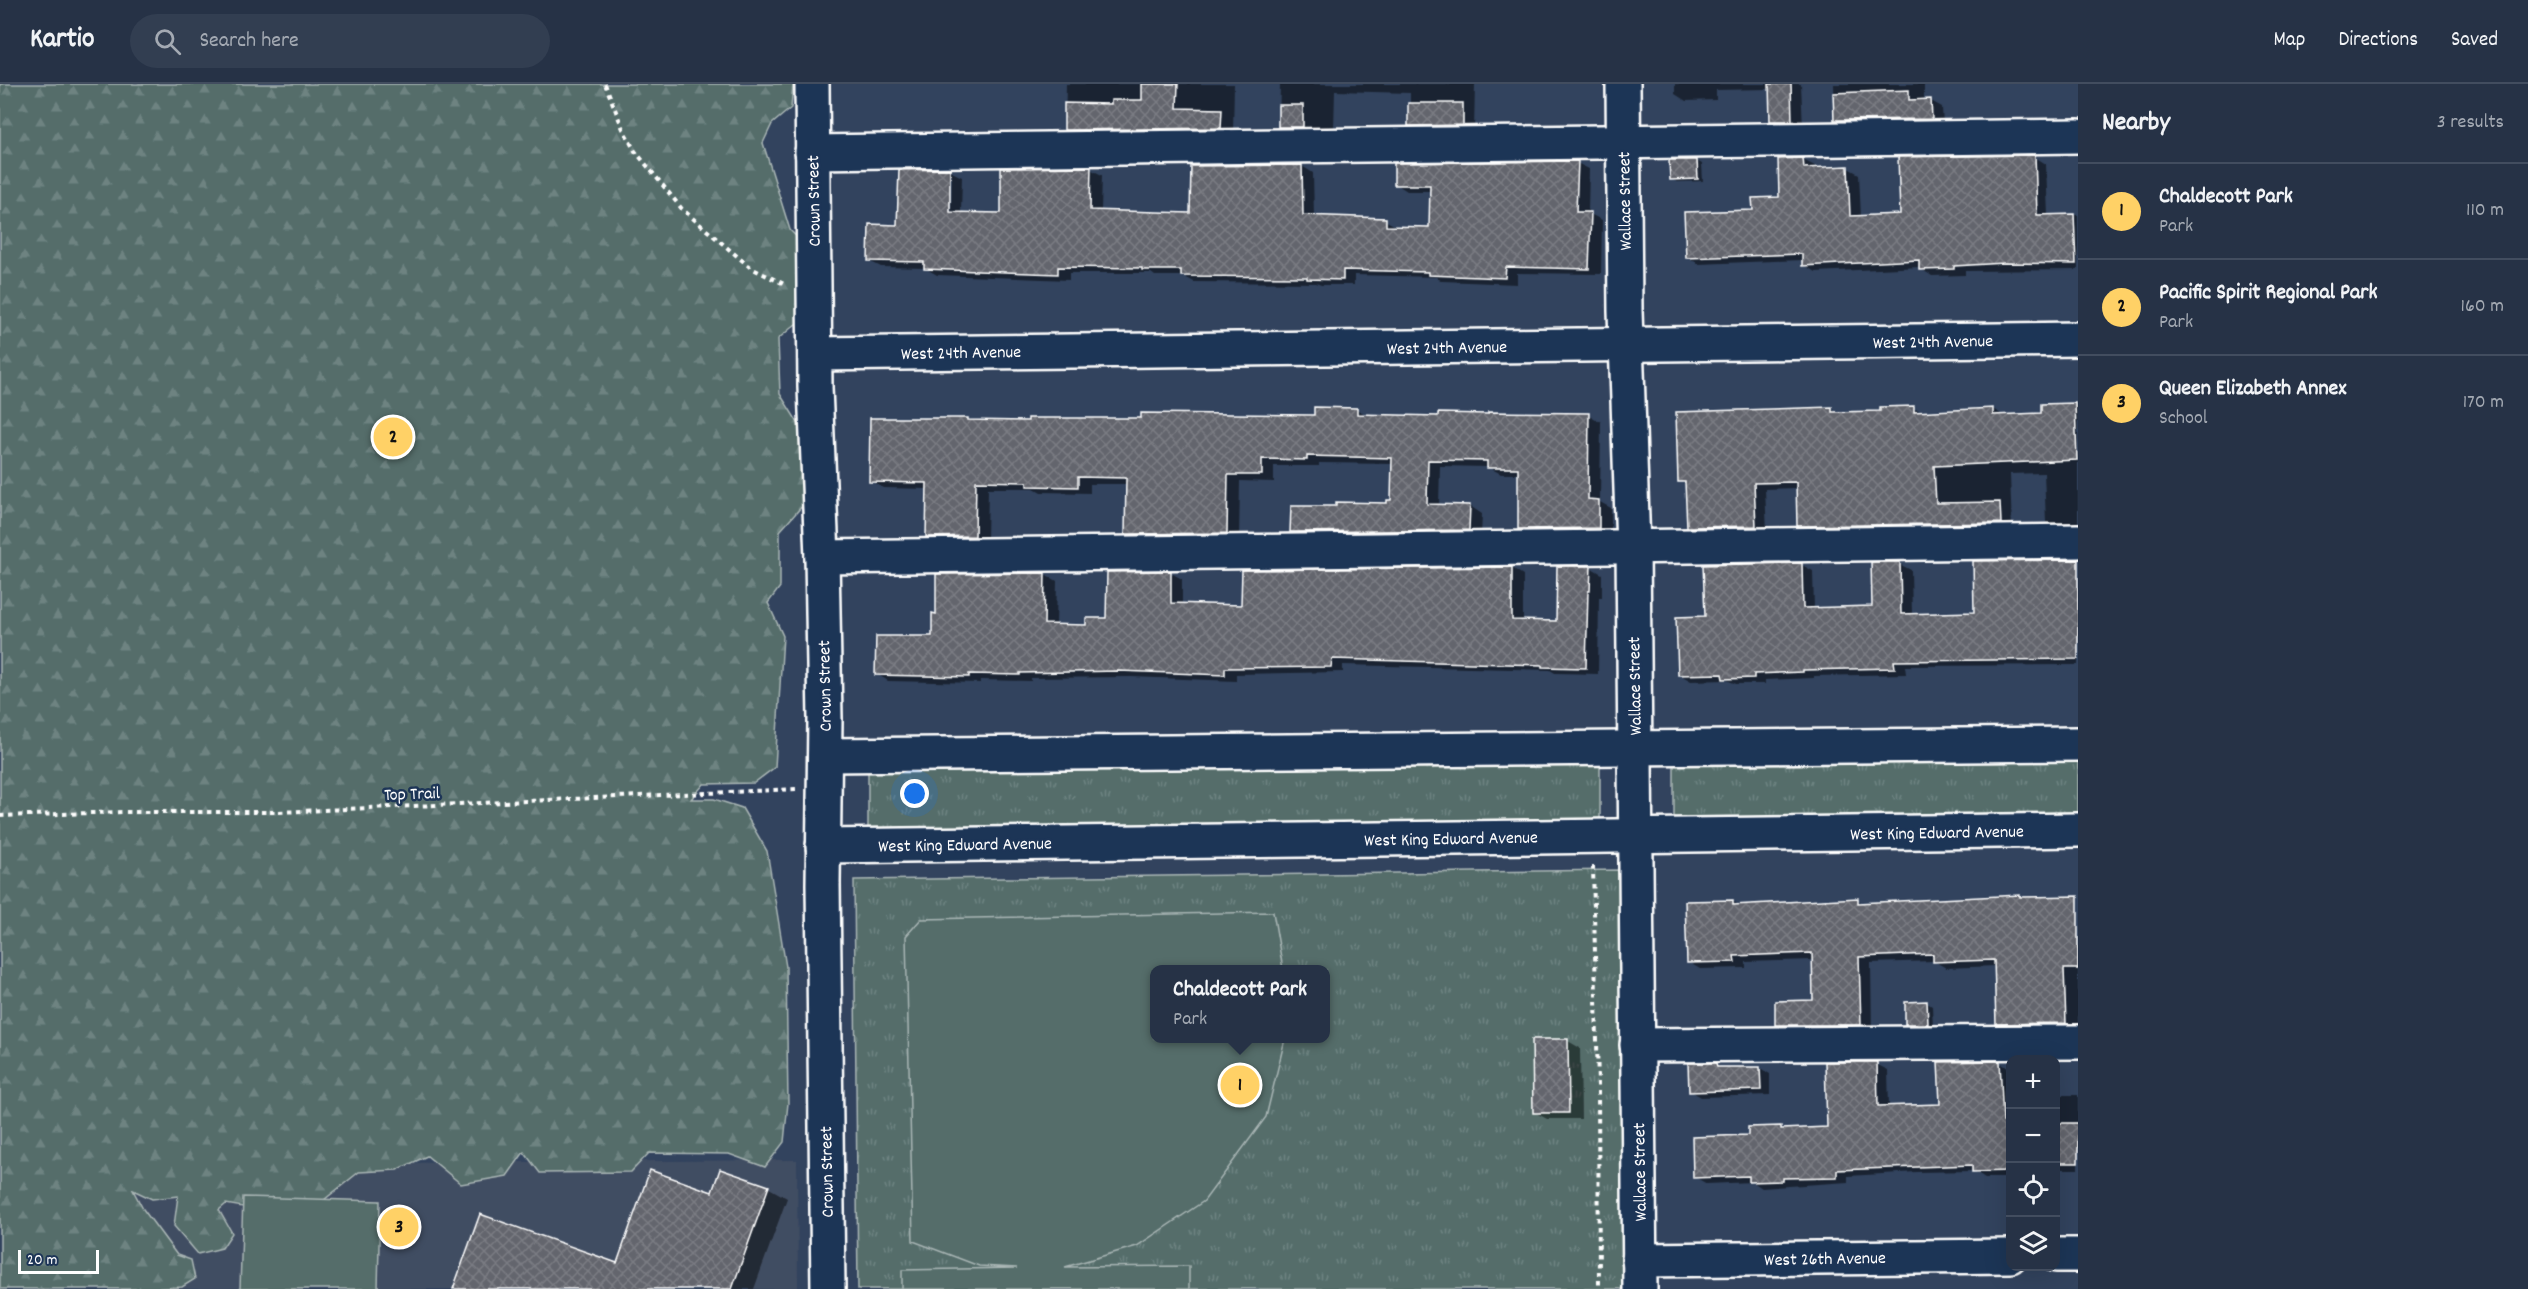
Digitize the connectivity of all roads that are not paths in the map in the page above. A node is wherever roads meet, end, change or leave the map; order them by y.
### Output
1 (812, 84) edge
2 (1623, 84) edge
3 (2078, 136) edge
4 (1623, 142) junction
5 (812, 152) junction
6 (2078, 339) edge
7 (1627, 345) junction
8 (815, 354) junction
9 (2078, 541) edge
10 (1633, 548) junction
11 (822, 557) junction
12 (2078, 744) edge
13 (1635, 749) junction
14 (825, 755) junction
15 (2078, 830) edge
16 (1635, 836) junction
17 (823, 846) junction
18 (2078, 1042) edge
19 (1637, 1045) junction
20 (2060, 1255) edge
21 (2078, 1255) edge
22 (2006, 1256) edge
23 (1640, 1274) edge
24 (828, 1289) edge

1 - 5 street, Crown Street
2 - 4 street, Wallace Street
3 - 4 street
4 - 5 street
4 - 7 street, Wallace Street
5 - 8 street, Crown Street
6 - 7 street, West 24th Avenue
7 - 8 street, West 24th Avenue
7 - 10 street, Wallace Street
8 - 11 street, Crown Street
9 - 10 street
10 - 11 street
10 - 13 street, Wallace Street
11 - 14 street, Crown Street
12 - 13 street
13 - 14 street
13 - 16 street, Wallace Street
14 - 17 street, Crown Street
15 - 16 street, West King Edward Avenue
16 - 17 street, West King Edward Avenue
16 - 19 street, Wallace Street
17 - 24 street, Crown Street
18 - 19 street
19 - 23 street, Wallace Street
20 - 21 street
22 - 23 street, West 26th Avenue

